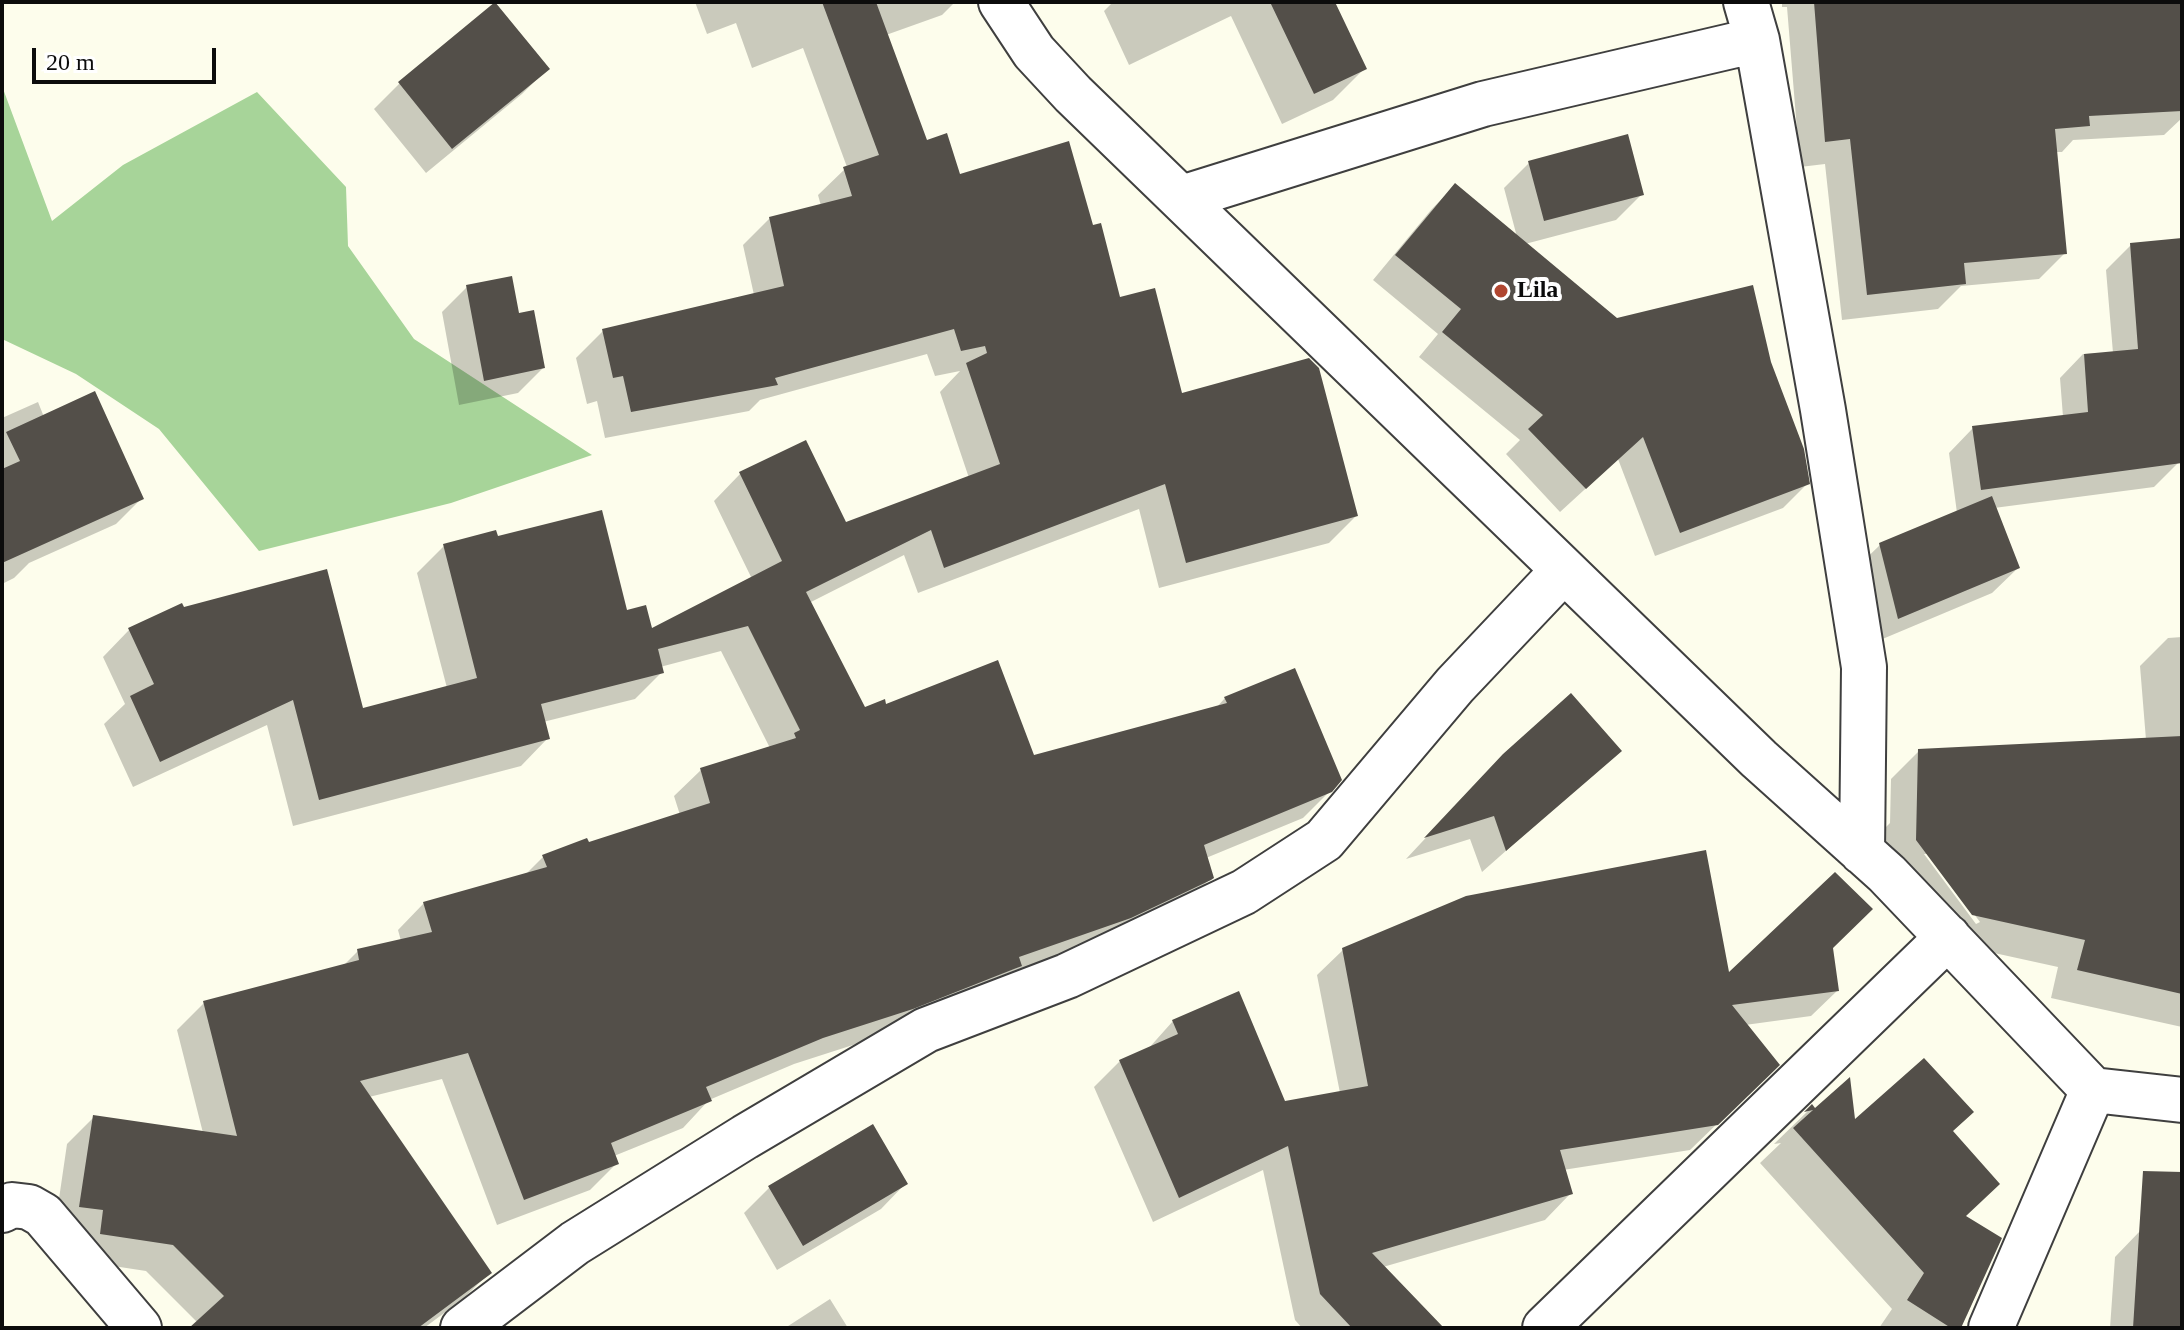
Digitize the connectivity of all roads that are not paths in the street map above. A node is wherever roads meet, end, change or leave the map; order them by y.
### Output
1 (1001, 2) edge
2 (1752, 21) edge
3 (1182, 198) junction
4 (1563, 571) junction
5 (1862, 852) junction
6 (1948, 937) junction
7 (2093, 1090) junction
8 (2182, 1100) edge
9 (2, 1210) edge
10 (139, 1328) edge
11 (463, 1328) edge
12 (1545, 1328) edge
13 (1991, 1328) edge

1 - 3 street
2 - 3 street
2 - 5 street
3 - 4 street
4 - 5 street
4 - 11 street
5 - 6 street
6 - 7 street
6 - 12 street
7 - 8 street
7 - 13 street
9 - 10 street

